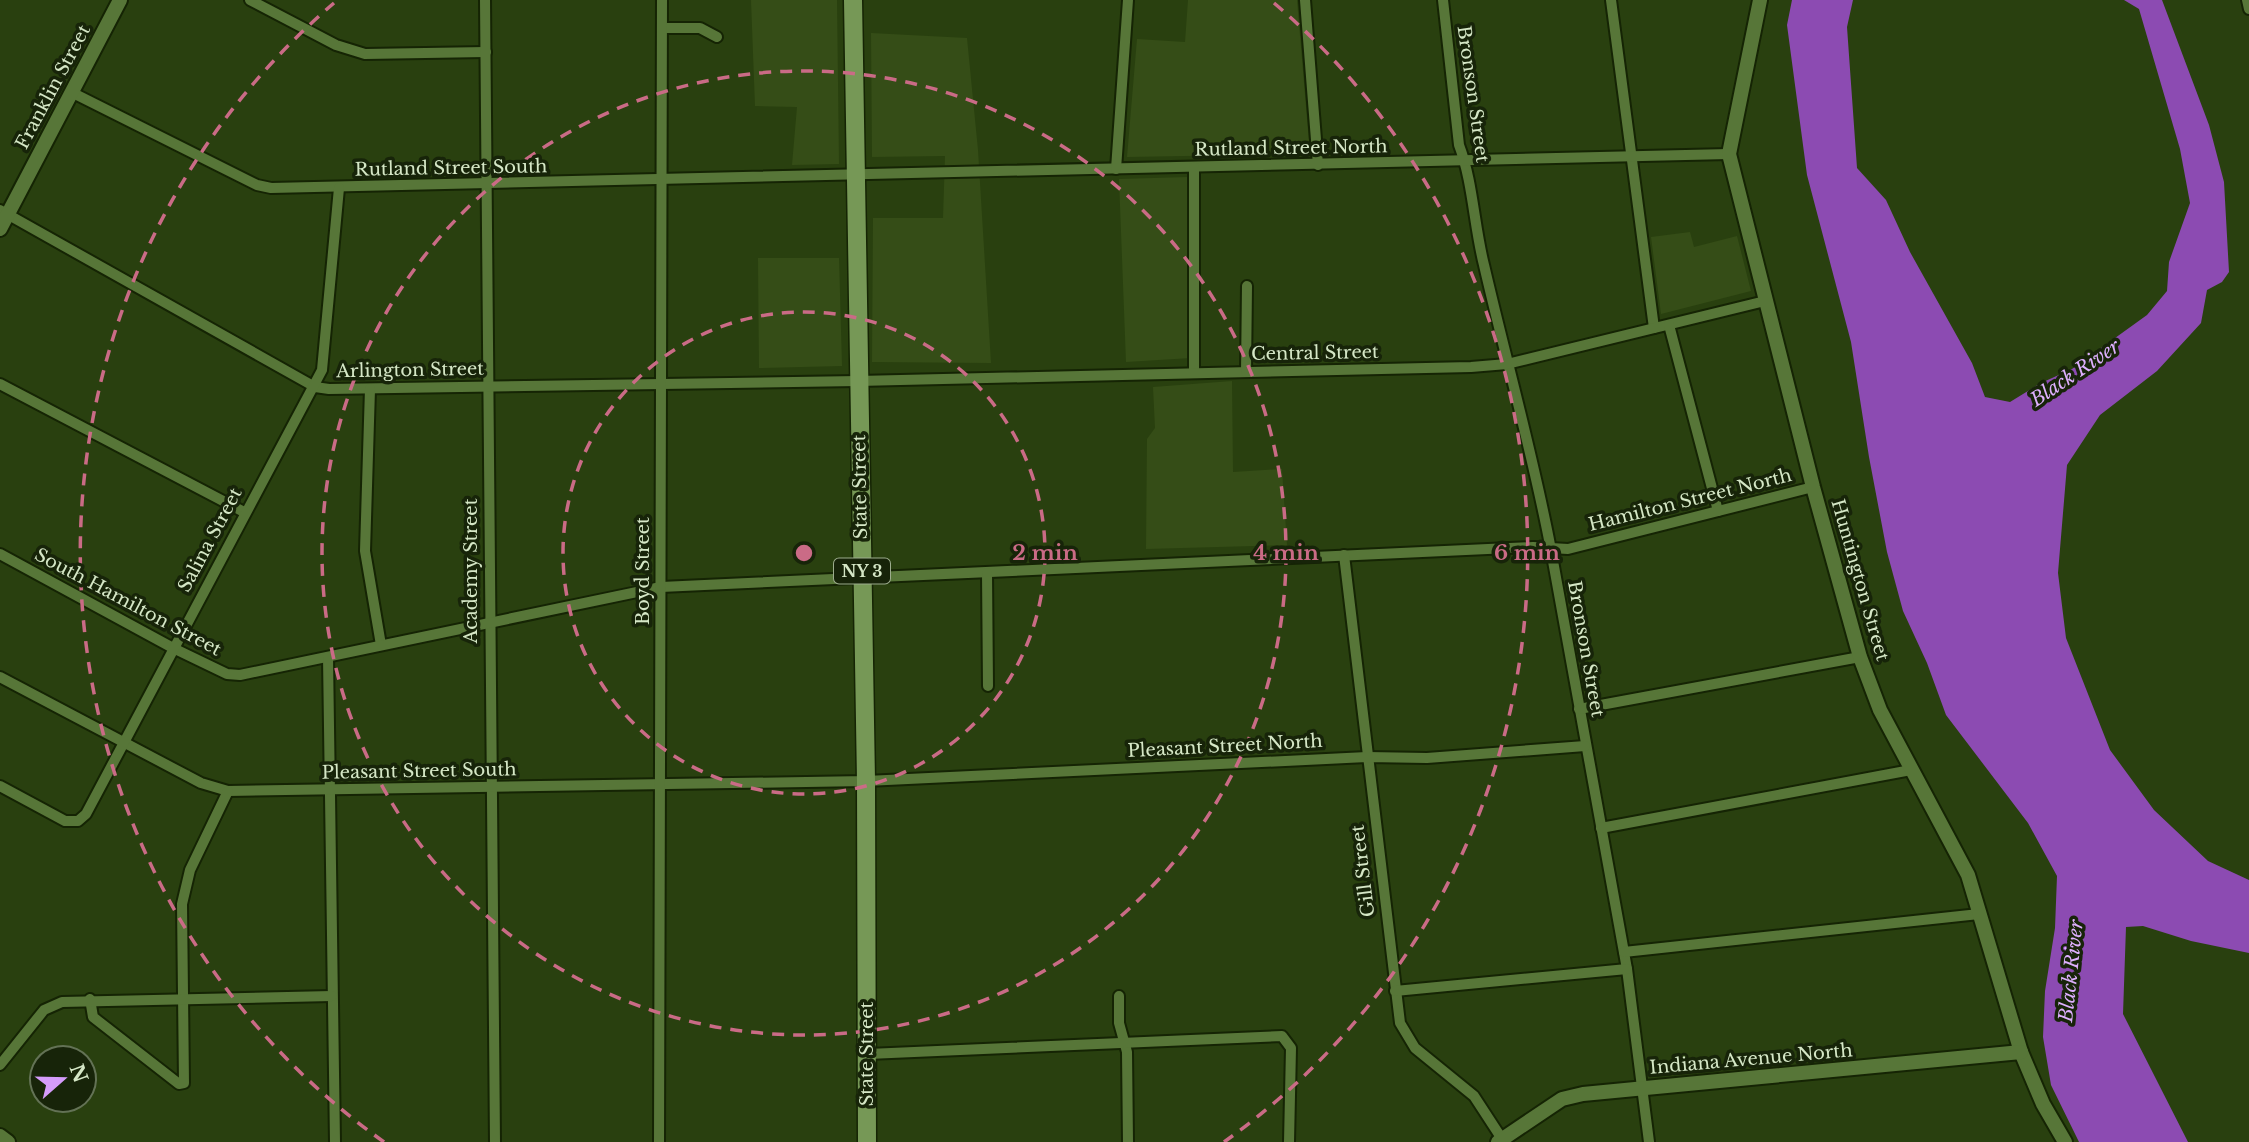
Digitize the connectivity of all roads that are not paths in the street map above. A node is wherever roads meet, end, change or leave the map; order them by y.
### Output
1 (120, 0) edge
2 (250, 0) edge
3 (485, 0) edge
4 (662, 0) edge
5 (853, 0) edge
6 (1128, 0) edge
7 (1305, 0) edge
8 (1443, 0) edge
9 (1611, 0) edge
10 (1760, 0) edge
11 (2247, 0) edge
12 (2249, 9) edge
13 (662, 28) junction
14 (717, 37) dead end
15 (486, 52) junction
16 (71, 92) junction
17 (1729, 154) junction
18 (1632, 156) junction
19 (1465, 162) junction
20 (1318, 165) junction
21 (1194, 167) junction
22 (1116, 169) junction
23 (854, 175) junction
24 (662, 180) junction
25 (485, 185) junction
26 (339, 188) junction
27 (4, 212) edge
28 (0, 229) edge
29 (1247, 286) dead end
30 (1765, 301) junction
31 (1669, 325) junction
32 (1654, 328) junction
33 (1507, 363) junction
34 (1246, 372) junction
35 (1194, 373) junction
36 (858, 381) junction
37 (0, 384) edge
38 (661, 384) junction
39 (487, 386) junction
40 (315, 387) junction
41 (370, 389) junction
42 (1813, 487) junction
43 (1718, 511) junction
44 (244, 512) junction
45 (1551, 550) junction
46 (0, 554) edge
47 (1344, 555) junction
48 (987, 573) junction
49 (862, 578) junction
50 (661, 587) junction
51 (489, 623) junction
52 (381, 645) junction
53 (173, 648) junction
54 (328, 657) junction
55 (1860, 657) junction
56 (0, 677) edge
57 (988, 687) dead end
58 (1579, 709) junction
59 (122, 742) junction
60 (1585, 746) junction
61 (1367, 757) junction
62 (1911, 770) junction
63 (866, 780) junction
64 (660, 784) junction
65 (0, 786) edge
66 (490, 788) junction
67 (330, 789) junction
68 (228, 791) junction
69 (1601, 828) junction
70 (1979, 914) junction
71 (1624, 952) junction
72 (1628, 969) junction
73 (1395, 991) junction
74 (332, 996) junction
75 (1119, 996) dead end
76 (184, 998) junction
77 (90, 999) junction
78 (1125, 1043) junction
79 (2021, 1052) junction
80 (868, 1054) junction
81 (0, 1065) edge
82 (1644, 1088) junction
83 (0, 1136) edge
84 (1501, 1141) edge
85 (8, 1142) edge
86 (335, 1142) edge
87 (495, 1142) edge
88 (659, 1142) edge
89 (867, 1142) edge
90 (1128, 1142) edge
91 (1289, 1142) edge
92 (1648, 1142) edge
93 (2065, 1142) edge

1 - 16 street, Franklin Street
2 - 15 street
3 - 15 street, Academy Street
4 - 13 street, Boyd Street
5 - 23 highway, State Street / NY 3
6 - 22 street
7 - 20 street
8 - 19 street, Bronson Street
9 - 18 street
10 - 17 street, Huntington Street
11 - 12 street
13 - 14 street
13 - 24 street, Boyd Street
15 - 25 street, Academy Street
16 - 26 street, Rutland Street South
16 - 27 street, Franklin Street
17 - 18 street, Rutland Street North
17 - 30 street, Huntington Street
18 - 19 street, Rutland Street North
18 - 32 street
19 - 20 street, Rutland Street North
19 - 33 street, Bronson Street
20 - 21 street, Rutland Street North
21 - 22 street, Rutland Street North
21 - 35 street
22 - 23 street, Rutland Street North
23 - 24 street, Rutland Street South
23 - 36 highway, State Street / NY 3
24 - 25 street, Rutland Street South
24 - 38 street, Boyd Street
25 - 26 street, Rutland Street South
25 - 39 street, Academy Street
26 - 40 street, Salina Street
27 - 28 street, Franklin Street
27 - 40 street, Arlington Street
29 - 34 street
30 - 31 street, Central Street
30 - 42 street, Huntington Street
31 - 32 street, Central Street
31 - 43 street
32 - 33 street, Central Street
33 - 34 street, Central Street
33 - 45 street, Bronson Street
34 - 35 street, Central Street
35 - 36 street, Central Street
36 - 38 street, Arlington Street
36 - 49 highway, State Street / NY 3
37 - 44 street
38 - 39 street, Arlington Street
38 - 50 street, Boyd Street
39 - 41 street, Arlington Street
39 - 51 street, Academy Street
40 - 41 street, Arlington Street
40 - 44 street, Salina Street
41 - 52 street
42 - 43 street, Hamilton Street North
42 - 55 street, Huntington Street
43 - 45 street, Hamilton Street North
44 - 53 street, Salina Street
45 - 47 street, Hamilton Street North
45 - 58 street, Bronson Street
46 - 53 street, South Hamilton Street
47 - 48 street, Hamilton Street North
47 - 61 street, Gill Street
48 - 49 street, Hamilton Street North
48 - 57 street
49 - 50 street, South Hamilton Street
49 - 63 highway, State Street / NY 3
50 - 51 street, South Hamilton Street
50 - 64 street, Boyd Street
51 - 52 street, South Hamilton Street
51 - 66 street, Academy Street
52 - 54 street, South Hamilton Street
53 - 54 street, South Hamilton Street
53 - 59 street, Salina Street
54 - 67 street
55 - 58 street
55 - 62 street, Huntington Street
56 - 59 street, Pleasant Street South
58 - 60 street, Bronson Street
59 - 65 street, Salina Street
59 - 68 street, Pleasant Street South
60 - 61 street, Pleasant Street North
60 - 69 street, Bronson Street
61 - 63 street, Pleasant Street North
61 - 73 street, Gill Street
62 - 69 street
62 - 70 street, Huntington Street
63 - 64 street, Pleasant Street South
63 - 80 highway, State Street / NY 3
64 - 66 street, Pleasant Street South
64 - 88 street, Boyd Street
66 - 67 street, Pleasant Street South
66 - 87 street, Academy Street
67 - 68 street, Pleasant Street South
67 - 74 street
68 - 76 street
69 - 71 street, Bronson Street
70 - 71 street
70 - 79 street, Huntington Street
71 - 72 street, Bronson Street
72 - 73 street
72 - 82 street, Bronson Street
73 - 84 street, Gill Street
74 - 76 street
74 - 86 street
75 - 78 street
76 - 77 street
76 - 77 street
77 - 81 street
78 - 80 street
78 - 90 street
78 - 91 street
79 - 82 street, Indiana Avenue North
79 - 93 street, Huntington Street
80 - 89 highway, State Street / NY 3
82 - 84 street, Indiana Avenue North
82 - 92 street, Bronson Street
83 - 85 street

